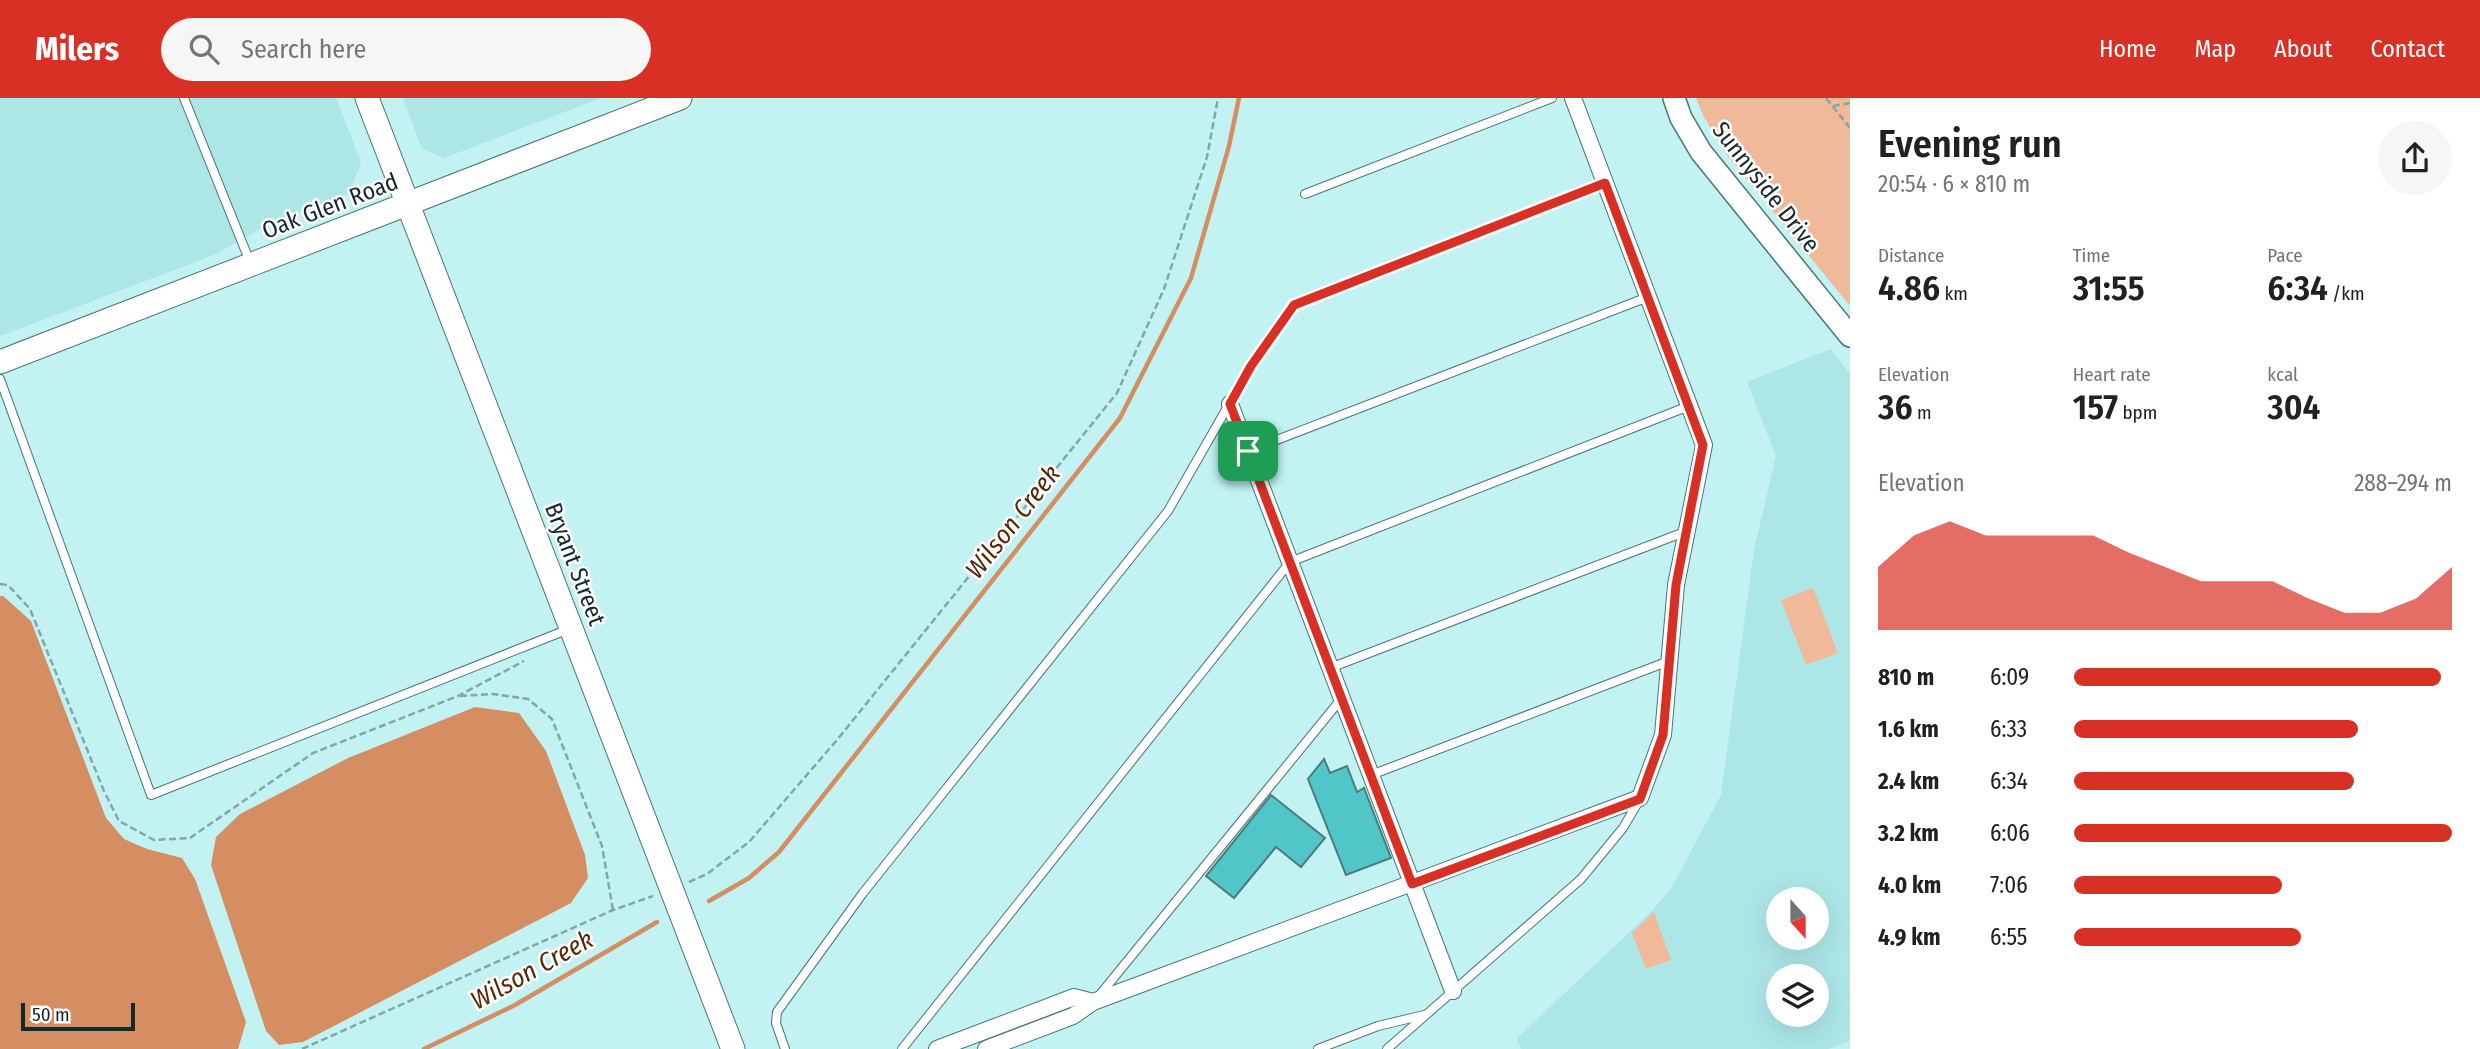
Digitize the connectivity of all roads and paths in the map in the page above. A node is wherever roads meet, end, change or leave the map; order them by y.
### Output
1 (184, 98) edge
2 (367, 98) edge
3 (680, 98) edge
4 (1219, 98) edge
5 (1552, 98) edge
6 (1573, 98) edge
7 (1674, 98) edge
8 (1826, 98) edge
9 (1850, 103) edge
10 (1832, 106) junction
11 (1850, 128) edge
12 (1605, 183) junction
13 (1306, 194) dead end
14 (407, 204) junction
15 (251, 265) junction
16 (1648, 297) junction
17 (1850, 336) edge
18 (0, 362) edge
19 (0, 379) edge
20 (1230, 404) junction
21 (1689, 405) junction
22 (1248, 451) junction
23 (1687, 531) junction
24 (1290, 562) junction
25 (0, 584) edge
26 (571, 628) junction
27 (533, 656) dead end
28 (1669, 661) junction
29 (1330, 668) junction
30 (458, 696) junction
31 (1342, 698) junction
32 (1371, 775) junction
33 (1640, 799) junction
34 (1412, 884) junction
35 (672, 890) junction
36 (613, 909) junction
37 (1453, 991) junction
38 (1093, 1002) junction
39 (1426, 1015) junction
40 (302, 1049) edge
41 (733, 1049) edge
42 (785, 1049) edge
43 (902, 1049) edge
44 (937, 1049) edge
45 (986, 1049) edge
46 (1318, 1049) edge
47 (1387, 1049) edge

1 - 15 lane
2 - 14 main road, Bryant Street
3 - 14 main road, Oak Glen Road
4 - 35 path
5 - 13 lane
6 - 12 street
7 - 17 street, Sunnyside Drive
8 - 10 path
9 - 10 path
10 - 11 path
12 - 16 street
12 - 20 lane
14 - 15 main road, Oak Glen Road
14 - 26 main road, Bryant Street
15 - 18 main road, Oak Glen Road
16 - 21 street
16 - 22 lane
19 - 26 lane
20 - 22 street
20 - 42 lane
21 - 23 street
21 - 24 lane
22 - 24 street
23 - 28 street
23 - 29 lane
24 - 29 street
24 - 43 lane
25 - 30 path
26 - 35 main road, Bryant Street
27 - 30 path
28 - 32 lane
28 - 33 street
29 - 31 street
30 - 36 path
31 - 32 street
31 - 38 lane
32 - 34 street
33 - 34 street
33 - 37 lane
34 - 37 street
34 - 38 street
35 - 36 path
35 - 41 main road, Bryant Street
36 - 40 path
37 - 39 lane
38 - 44 street
38 - 45 street
39 - 46 lane
39 - 47 lane

